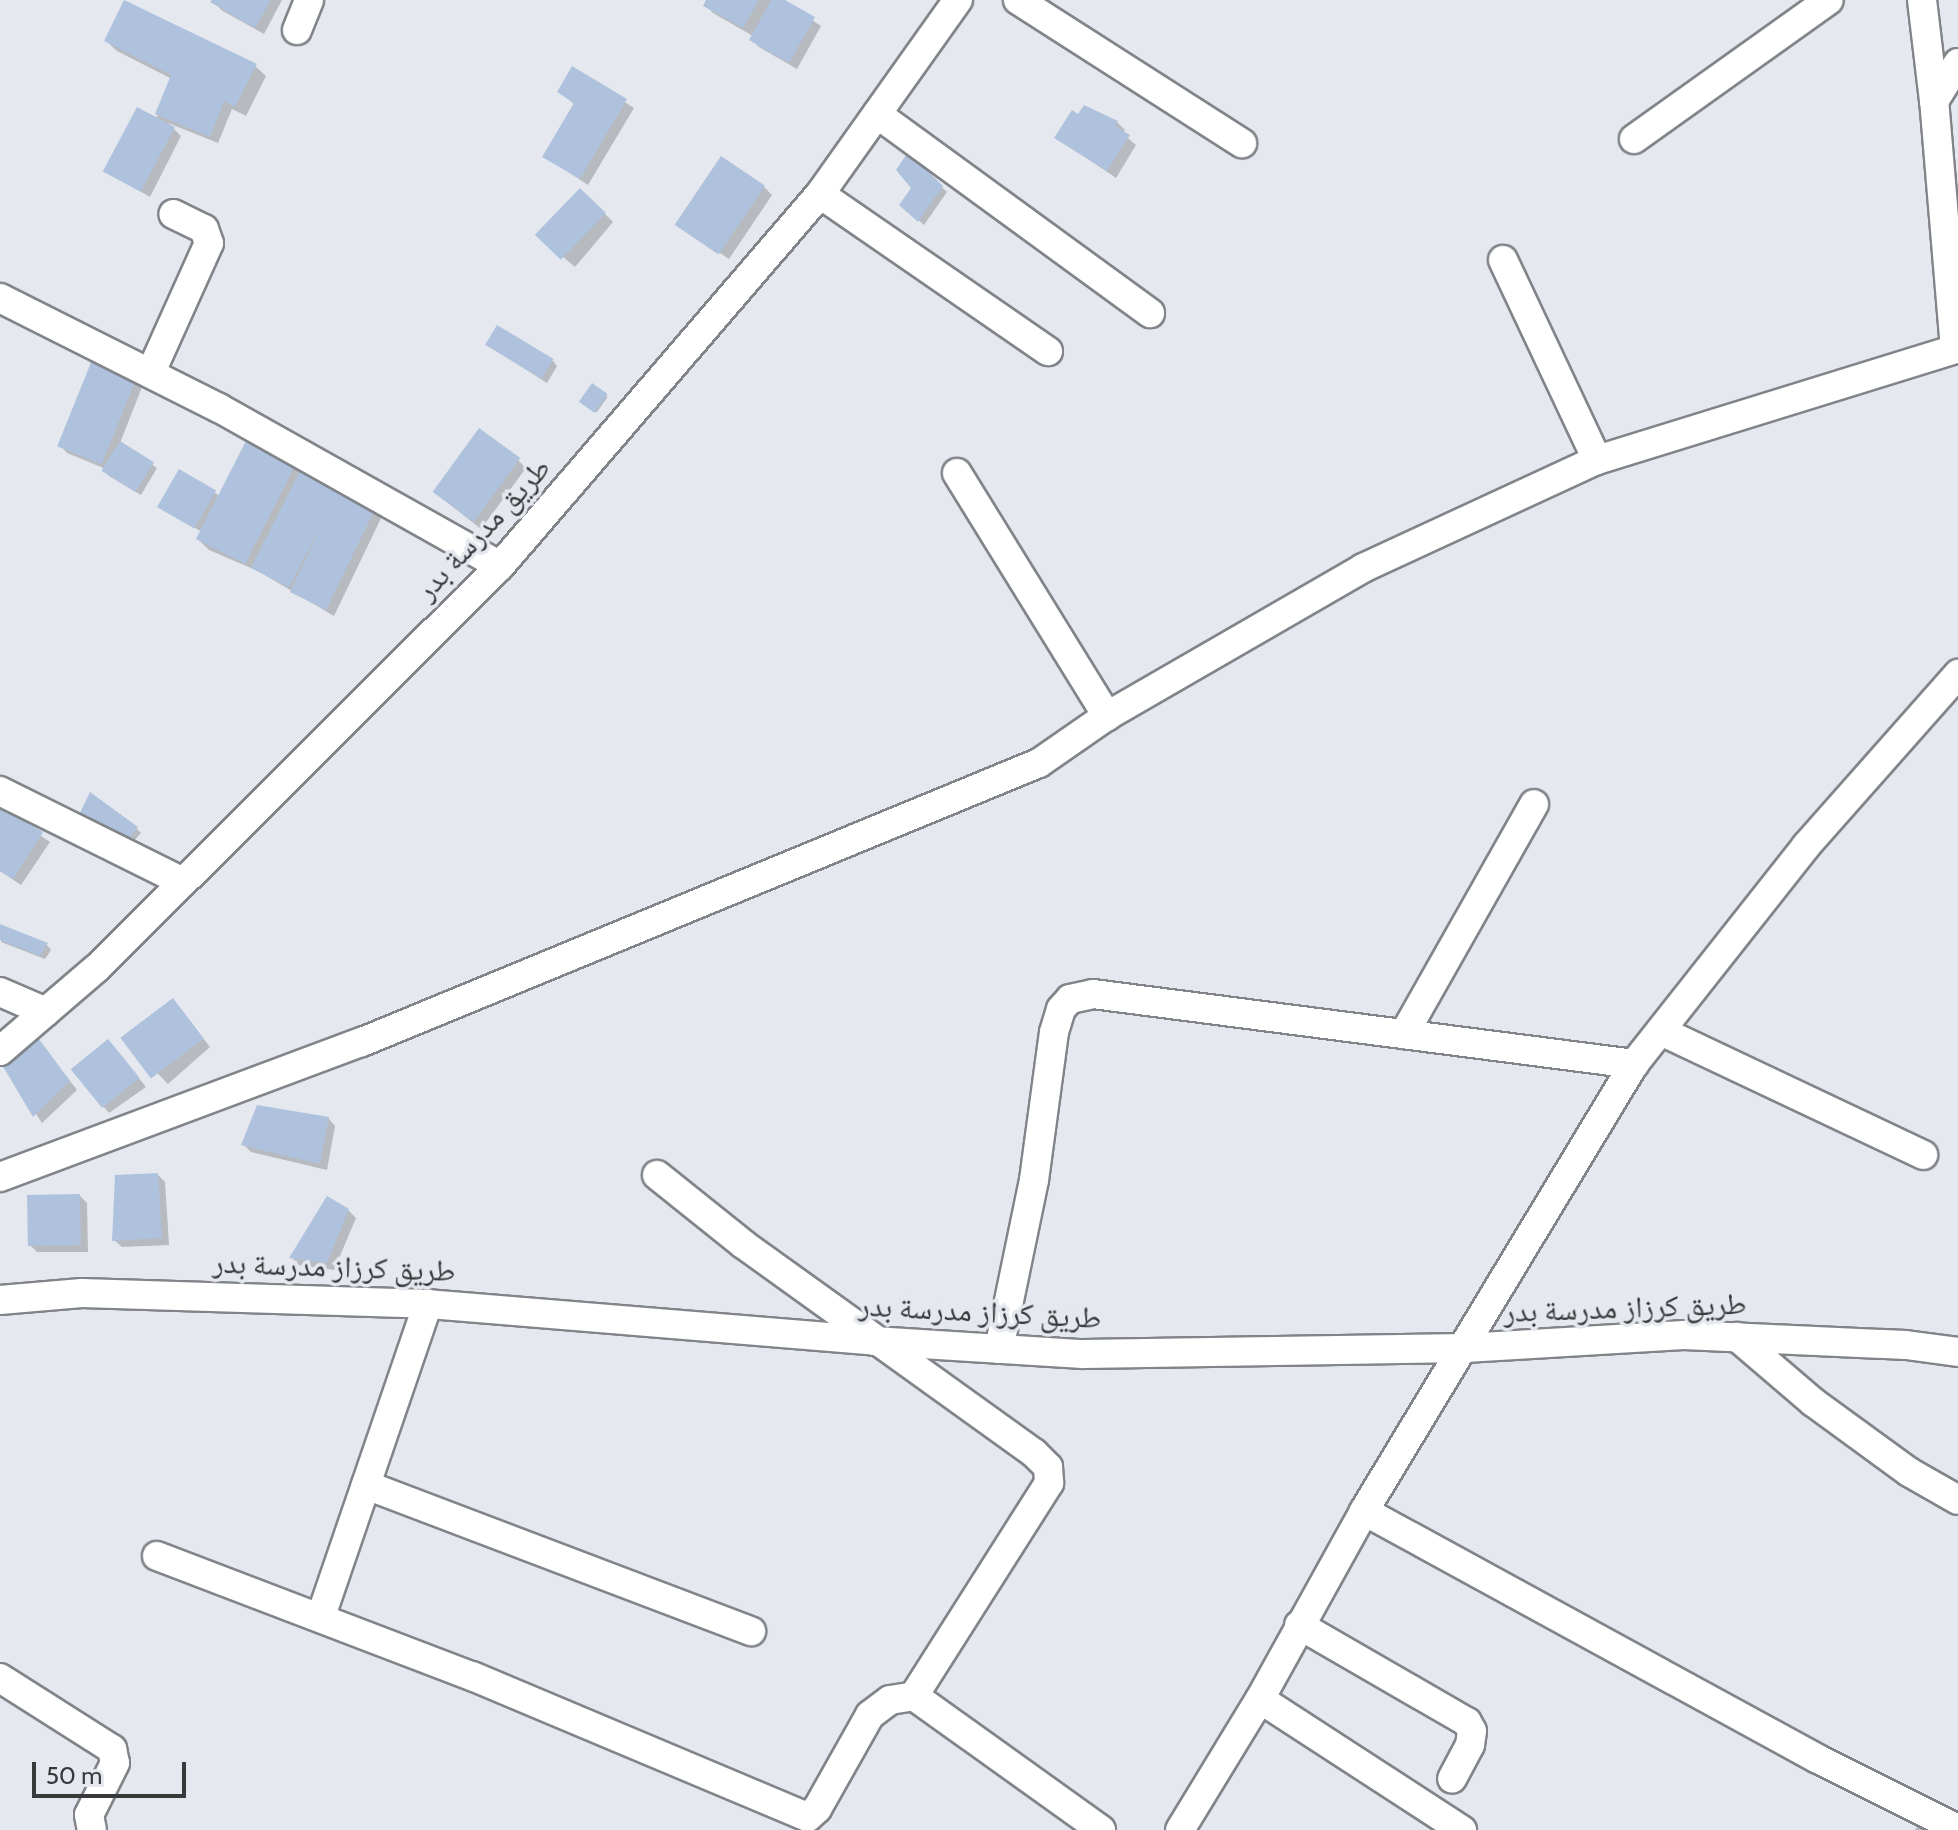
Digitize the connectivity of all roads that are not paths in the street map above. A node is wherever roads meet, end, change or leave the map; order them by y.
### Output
1 (309, 0) edge
2 (958, 0) edge
3 (1018, 0) edge
4 (1829, 0) edge
5 (1922, 0) edge
6 (297, 30) dead end
7 (1958, 63) edge
8 (1934, 101) junction
9 (877, 114) junction
10 (1634, 139) dead end
11 (1242, 143) dead end
12 (820, 194) junction
13 (173, 214) dead end
14 (1503, 260) dead end
15 (0, 298) edge
16 (1150, 313) dead end
17 (1957, 348) edge
18 (1048, 351) dead end
19 (151, 372) junction
20 (1597, 460) junction
21 (957, 473) dead end
22 (500, 566) junction
23 (1958, 674) edge
24 (1107, 716) junction
25 (0, 791) edge
26 (1534, 804) dead end
27 (183, 882) junction
28 (0, 992) edge
29 (46, 1012) junction
30 (1661, 1031) junction
31 (1404, 1034) junction
32 (0, 1051) edge
33 (1634, 1064) junction
34 (1923, 1155) dead end
35 (657, 1175) dead end
36 (0, 1177) edge
37 (0, 1300) edge
38 (428, 1304) junction
39 (1737, 1337) junction
40 (874, 1341) junction
41 (1465, 1348) junction
42 (999, 1349) junction
43 (1958, 1352) edge
44 (366, 1485) junction
45 (1958, 1500) edge
46 (1364, 1511) junction
47 (157, 1556) dead end
48 (321, 1616) junction
49 (1299, 1625) junction
50 (751, 1631) dead end
51 (0, 1678) edge
52 (914, 1696) junction
53 (1260, 1699) junction
54 (1452, 1779) dead end
55 (1958, 1829) edge
56 (92, 1830) edge
57 (1101, 1830) edge
58 (1180, 1830) edge
59 (1462, 1830) edge

1 - 6 street
2 - 9 street, طريق مدرسة بدر
3 - 11 street
4 - 10 street
5 - 8 street
7 - 8 street
8 - 17 street
9 - 12 street, طريق مدرسة بدر
9 - 16 street
12 - 18 street
12 - 22 street, طريق مدرسة بدر
13 - 19 street
14 - 20 street
15 - 19 street
17 - 20 street
19 - 22 street
20 - 24 street
21 - 24 street
22 - 27 street, طريق مدرسة بدر
23 - 30 street
24 - 36 street
25 - 27 street
26 - 31 street
27 - 29 street, طريق مدرسة بدر
28 - 29 street
29 - 32 street, طريق مدرسة بدر
30 - 33 street
30 - 34 street
31 - 33 street
31 - 42 street
33 - 41 street
35 - 40 street
37 - 38 street, طريق كرزاز مدرسة بدر
38 - 40 street, طريق كرزاز مدرسة بدر
38 - 44 street
39 - 41 street, طريق كرزاز مدرسة بدر
39 - 43 street, طريق كرزاز مدرسة بدر
39 - 45 street
40 - 42 street, طريق كرزاز مدرسة بدر
40 - 52 street
41 - 42 street, طريق كرزاز مدرسة بدر
41 - 46 street
44 - 48 street
44 - 50 street
46 - 49 street
46 - 55 street
47 - 48 street
48 - 52 street
49 - 53 street
49 - 54 street
51 - 56 street
52 - 57 street
53 - 58 street
53 - 59 street

